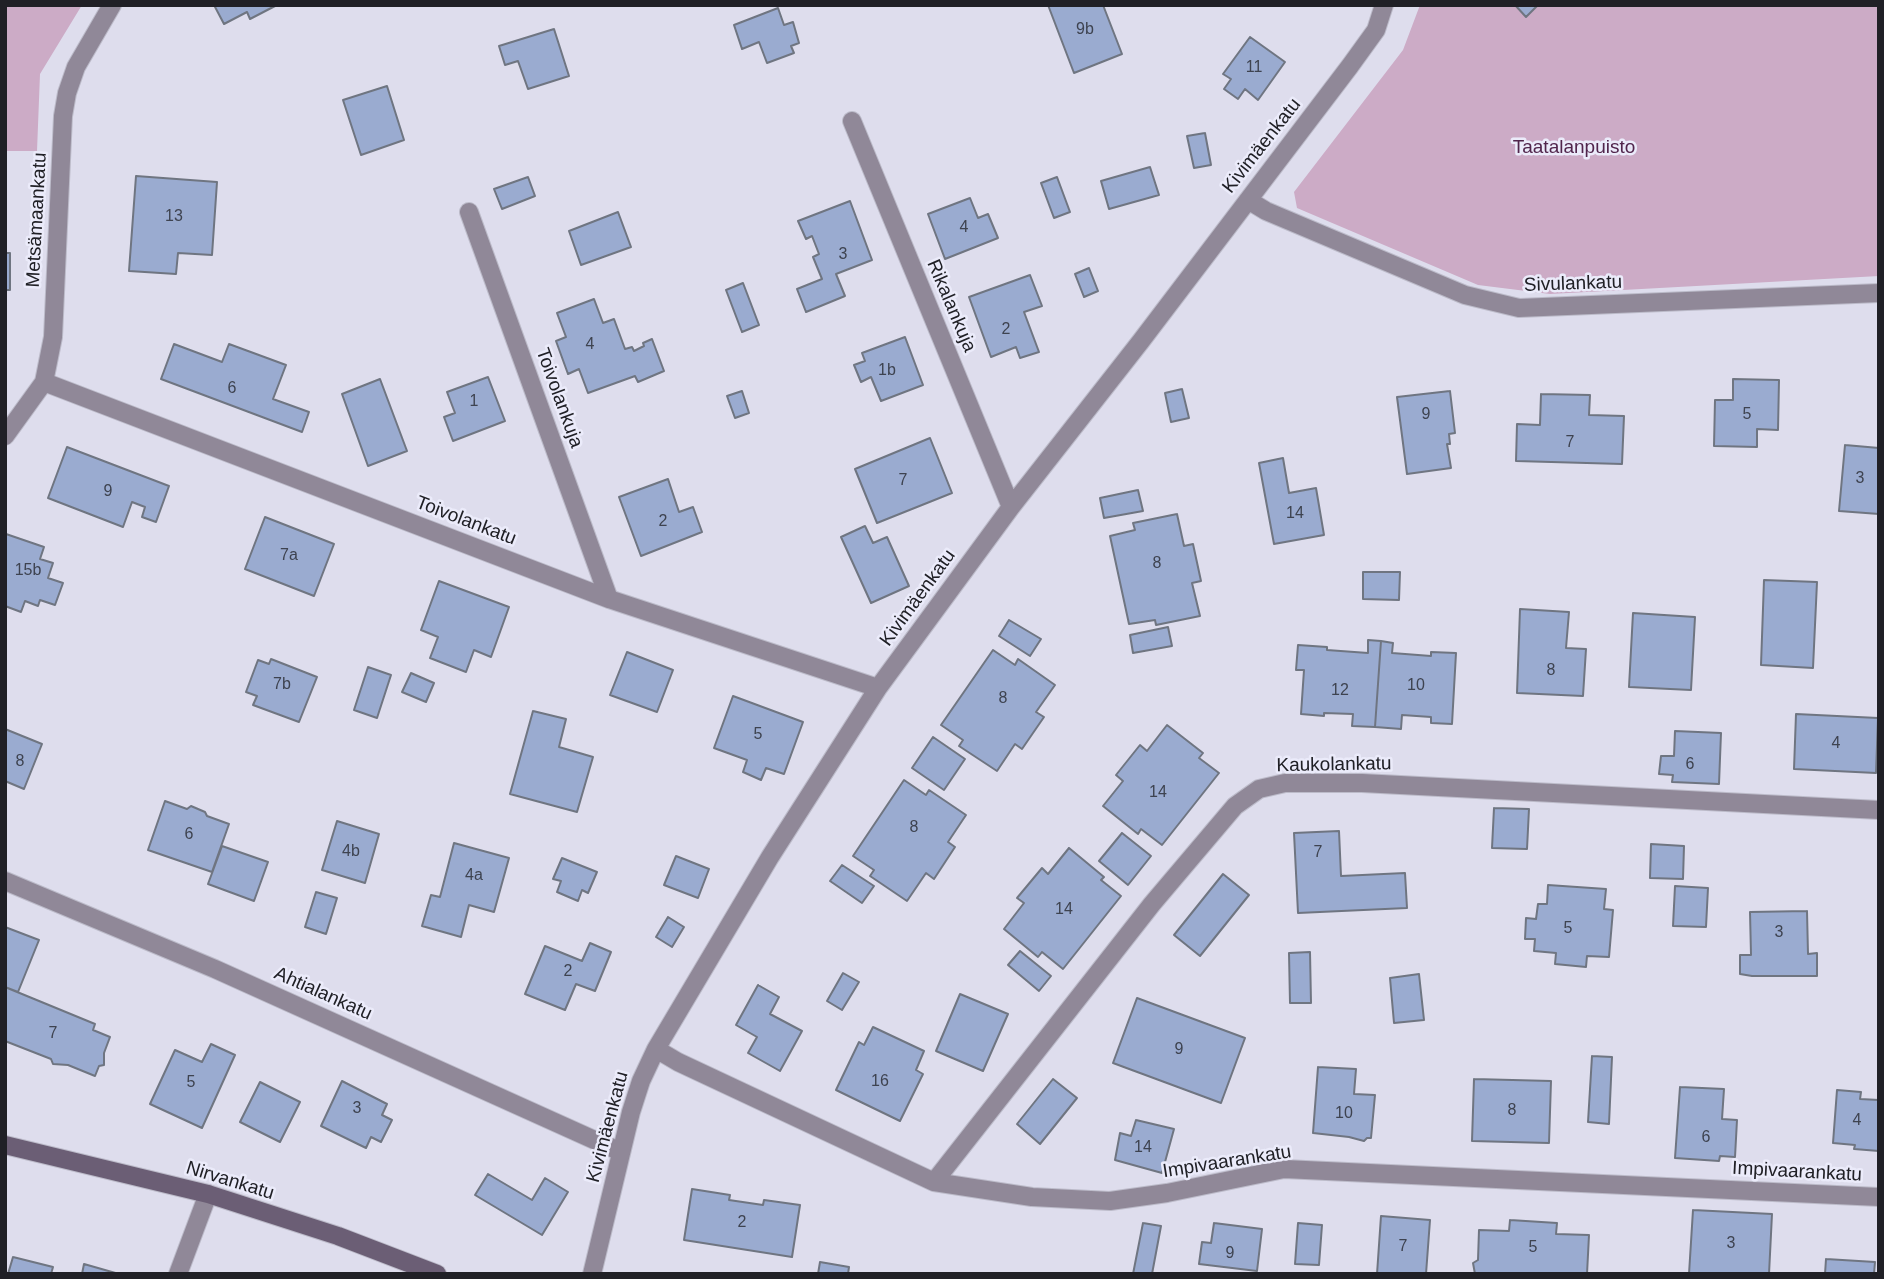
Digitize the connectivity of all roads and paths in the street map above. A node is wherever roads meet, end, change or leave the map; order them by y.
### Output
1 (112, 5) edge
2 (1384, 5) edge
3 (852, 121) dead end
4 (1248, 200) junction
5 (469, 212) dead end
6 (1879, 293) edge
7 (44, 382) junction
8 (5, 436) edge
9 (1011, 507) junction
10 (609, 599) junction
11 (877, 688) junction
12 (1879, 810) edge
13 (5, 881) edge
14 (656, 1049) junction
15 (5, 1145) edge
16 (621, 1152) junction
17 (934, 1182) junction
18 (208, 1194) junction
19 (1879, 1198) edge
20 (178, 1274) edge
21 (437, 1274) edge
22 (592, 1274) edge

1 - 7 street, Metsämaankatu
2 - 4 street, Kivimäenkatu
3 - 9 street, Rikalankuja
4 - 6 street, Sivulankatu
4 - 9 street, Kivimäenkatu
5 - 10 street, Toivolankuja
7 - 8 street, Metsämaankatu
7 - 10 street, Toivolankatu
9 - 11 street, Kivimäenkatu
10 - 11 street, Toivolankatu
11 - 14 street, Kivimäenkatu
12 - 17 street, Kaukolankatu
13 - 16 street, Ahtialankatu
14 - 16 street, Kivimäenkatu
14 - 17 street, Impivaarankatu
15 - 18 street, Nirvankatu
16 - 22 street, Kivimäenkatu
17 - 19 street, Impivaarankatu
18 - 20 street
18 - 21 street, Nirvankatu

